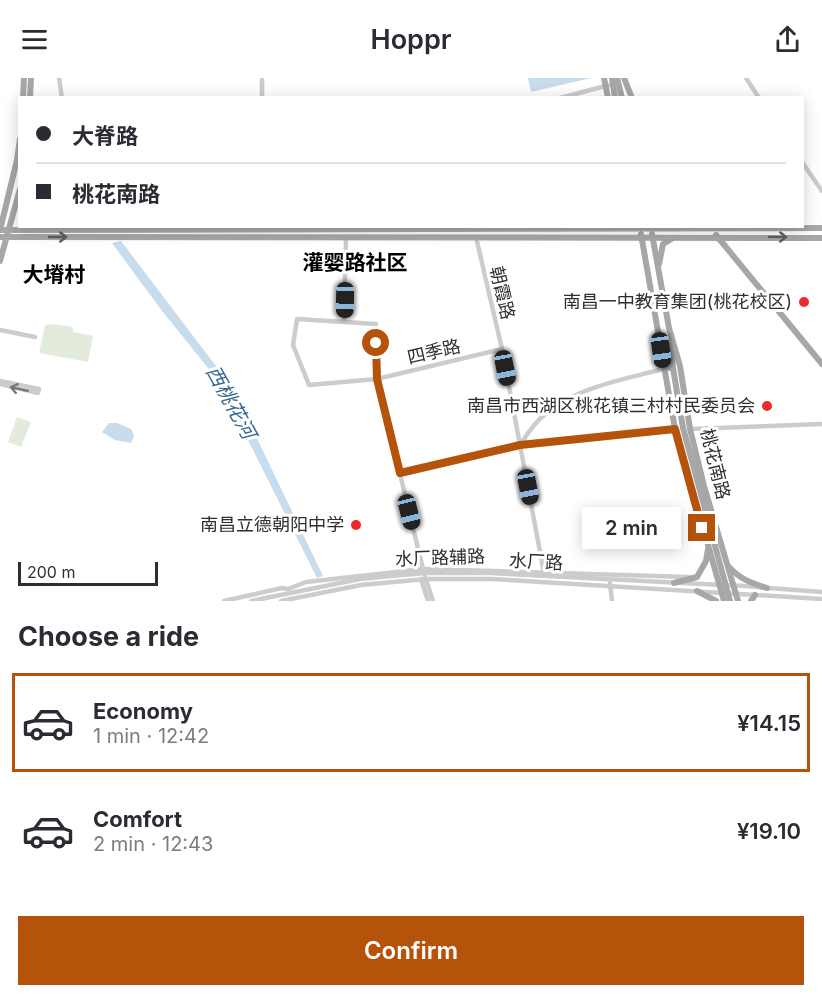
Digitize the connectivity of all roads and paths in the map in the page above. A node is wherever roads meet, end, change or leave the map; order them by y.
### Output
1 (24, 78) edge
2 (31, 78) edge
3 (59, 78) edge
4 (262, 78) edge
5 (604, 78) edge
6 (623, 78) edge
7 (746, 78) edge
8 (612, 81) edge
9 (23, 96) edge
10 (30, 96) edge
11 (62, 96) edge
12 (261, 96) edge
13 (566, 96) edge
14 (608, 96) edge
15 (615, 96) edge
16 (621, 96) edge
17 (627, 96) edge
18 (631, 96) edge
19 (758, 96) edge
20 (18, 153) edge
21 (804, 165) edge
22 (822, 191) edge
23 (18, 197) edge
24 (111, 228) edge
25 (260, 228) edge
26 (473, 228) edge
27 (640, 228) edge
28 (651, 228) edge
29 (710, 228) edge
30 (774, 228) edge
31 (822, 228) edge
32 (10, 229) junction
33 (0, 230) edge
34 (652, 236) junction
35 (676, 236) junction
36 (717, 236) junction
37 (4, 237) edge
38 (346, 237) junction
39 (475, 237) junction
40 (641, 237) junction
41 (822, 238) edge
42 (0, 261) edge
43 (659, 273) junction
44 (344, 322) junction
45 (669, 328) junction
46 (0, 330) edge
47 (35, 337) dead end
48 (502, 349) junction
49 (822, 364) edge
50 (669, 368) junction
51 (377, 379) junction
52 (0, 383) edge
53 (822, 424) edge
54 (675, 429) junction
55 (690, 429) junction
56 (520, 445) junction
57 (400, 473) junction
58 (709, 549) junction
59 (727, 565) junction
60 (423, 575) junction
61 (544, 576) junction
62 (695, 578) junction
63 (674, 583) junction
64 (610, 584) junction
65 (719, 585) junction
66 (733, 586) junction
67 (767, 588) junction
68 (697, 591) junction
69 (822, 592) edge
70 (722, 593) junction
71 (737, 598) edge
72 (753, 598) edge
73 (296, 599) edge
74 (822, 599) edge
75 (224, 601) edge
76 (250, 601) edge
77 (280, 601) edge
78 (428, 601) edge
79 (433, 601) edge
80 (612, 601) edge
81 (716, 601) edge
82 (727, 601) edge

1 - 9 main road
2 - 10 main road
3 - 11 street
4 - 12 street
5 - 8 main road
6 - 17 main road
6 - 18 main road
7 - 19 street
8 - 13 street
8 - 14 main road
8 - 15 main road
8 - 16 main road
20 - 33 main road
21 - 22 street
23 - 32 main road
24 - 25 main road
24 - 32 main road
26 - 39 street, 朝霞路
27 - 28 main road
27 - 40 main road
28 - 29 main road
28 - 34 main road, 桃花南路
29 - 30 main road
29 - 36 main road
30 - 31 main road
32 - 33 main road
32 - 37 main road
34 - 35 main road
34 - 40 main road
34 - 43 main road, 桃花南路
35 - 36 main road
35 - 43 main road
36 -> 41 main road
36 - 49 main road
37 -> 38 main road
37 - 42 main road
38 - 39 main road
38 - 44 street
39 - 40 main road
39 - 48 street, 朝霞路
40 - 50 main road
43 - 45 main road, 桃花南路
44 - 51 street
44 - 51 street, 四季路
45 - 50 main road
45 - 55 main road, 桃花南路
46 - 47 street
48 - 51 street, 四季路
48 - 56 street, 朝霞路
50 - 54 main road, 桃花南路
50 - 56 street
50 - 82 main road, bridge
51 - 57 street
52 -> 52 street
53 - 55 street
54 - 56 street
54 - 58 main road, 桃花南路
55 - 59 main road, 桃花南路
56 - 57 street
56 - 61 street, 朝霞路
57 - 60 street
58 - 62 main road
58 - 65 main road, 桃花南路
59 - 66 main road, 桃花南路
59 - 67 main road
60 - 61 street, 水厂路
60 - 64 street, 水厂路辅路
60 - 73 street, 水厂路
60 - 75 street, 水厂路辅路
60 - 76 street, 水厂路
60 - 78 street
60 - 79 street
61 - 62 street
61 - 64 street, 水厂路
62 - 63 main road
63 - 64 street, 水厂路
63 - 65 street, 水厂路
64 - 68 street, 水厂路
64 - 80 street
65 - 66 street, 水厂路
65 - 70 main road, 桃花南路
66 - 67 street, 水厂路
66 - 71 main road, 桃花南路
67 - 69 street, 水厂路
68 - 70 street, 水厂路
68 - 81 main road
70 - 71 street, 水厂路
70 - 82 main road, 桃花南路
71 - 72 street, 水厂路
72 - 74 street, 水厂路
73 - 77 street, 水厂路

